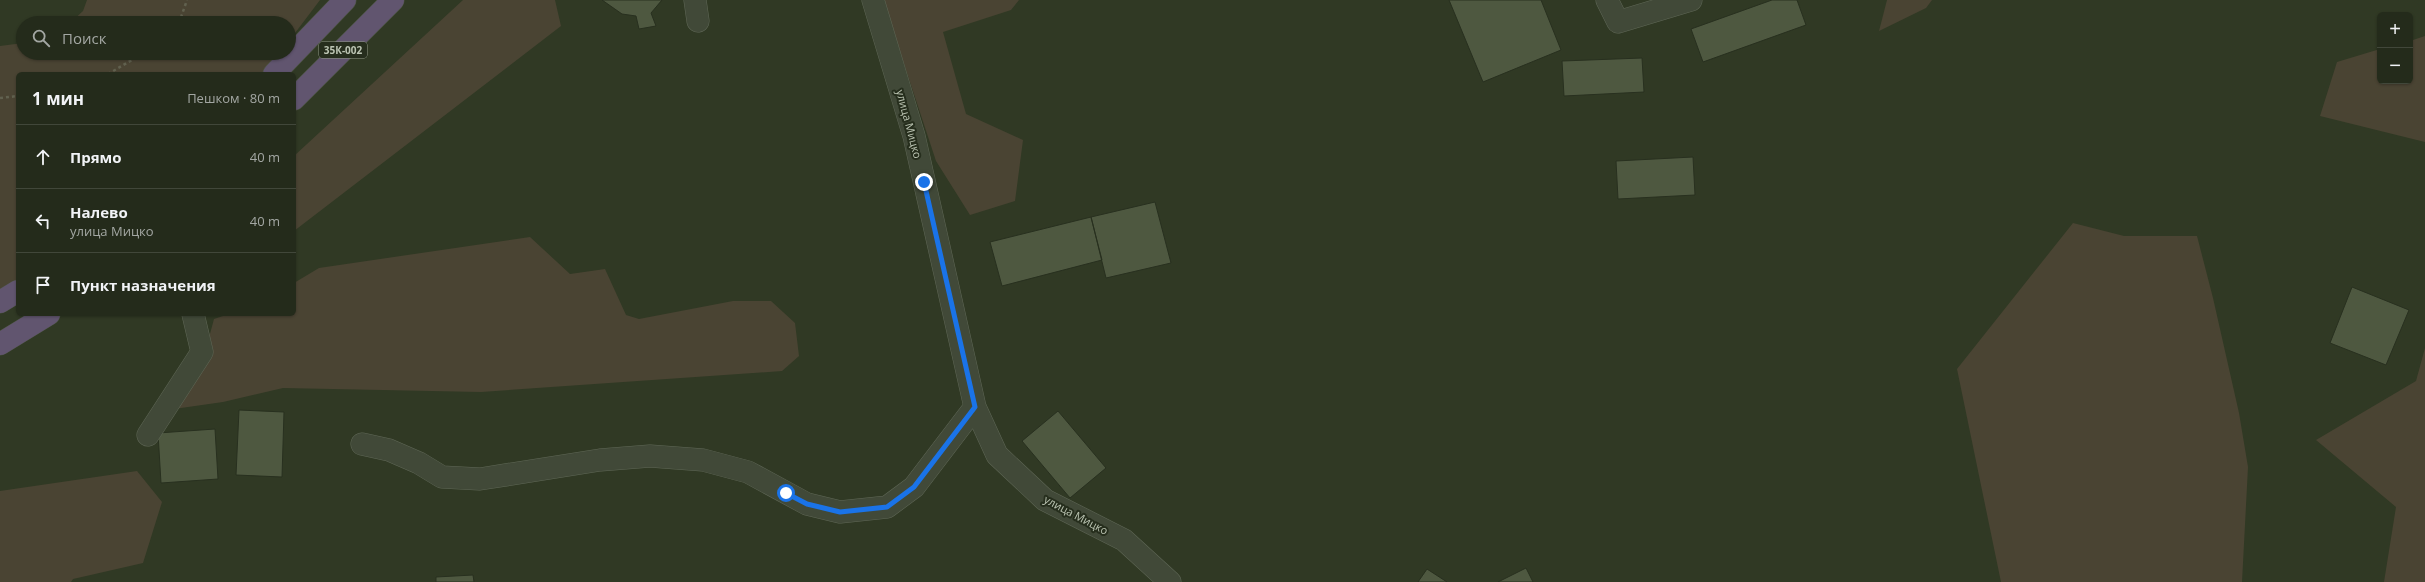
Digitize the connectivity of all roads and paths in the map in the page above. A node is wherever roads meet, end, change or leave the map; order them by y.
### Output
1 (187, 0) edge
2 (345, 0) edge
3 (393, 0) edge
4 (873, 0) edge
5 (1607, 0) edge
6 (1691, 0) edge
7 (181, 16) edge
8 (296, 51) edge
9 (132, 60) edge
10 (287, 60) edge
11 (111, 72) edge
12 (276, 72) edge
13 (16, 96) edge
14 (296, 97) edge
15 (0, 98) edge
16 (16, 292) edge
17 (0, 302) edge
18 (46, 316) edge
19 (193, 316) edge
20 (0, 344) edge
21 (975, 407) junction
22 (148, 435) dead end
23 (362, 444) dead end
24 (1170, 582) edge

1 - 7 path
2 - 8 highway, 35К-002
3 - 14 highway, 35К-002
4 - 21 lane, улица Мицко
5 - 6 lane
9 - 11 path
10 - 12 highway, 35К-002
13 - 15 path
16 - 17 highway
18 - 20 highway
19 - 22 lane
21 - 23 lane
21 - 24 lane, улица Мицко

